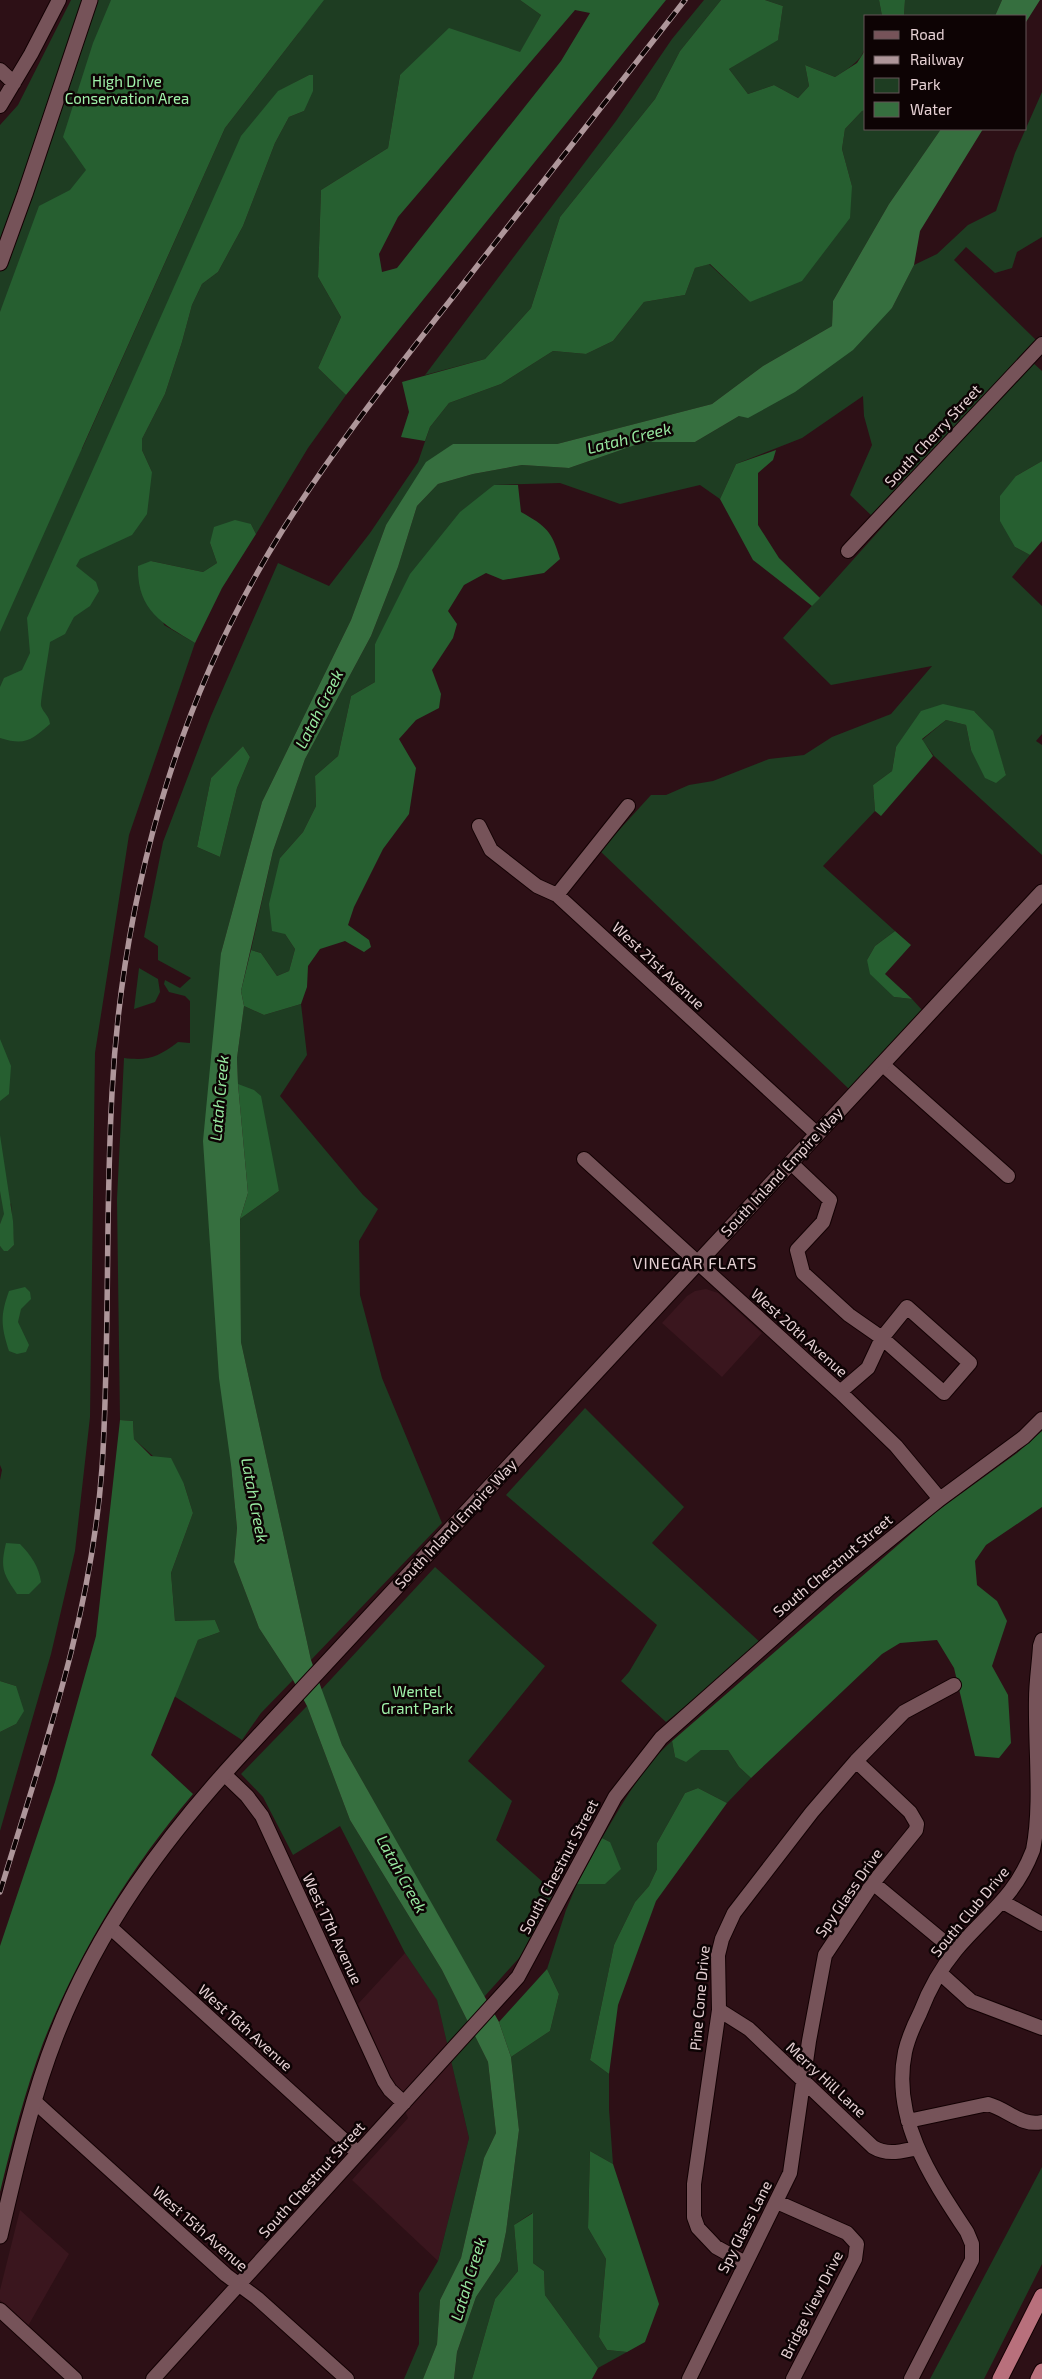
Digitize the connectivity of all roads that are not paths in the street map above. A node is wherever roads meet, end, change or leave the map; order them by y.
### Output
1 (59, 0) edge
2 (90, 0) edge
3 (0, 70) edge
4 (14, 83) junction
5 (0, 106) edge
6 (0, 263) edge
7 (1042, 344) edge
8 (848, 551) dead end
9 (628, 806) dead end
10 (479, 826) dead end
11 (1042, 892) edge
12 (557, 895) junction
13 (882, 1064) junction
14 (817, 1134) junction
15 (584, 1159) dead end
16 (791, 1163) junction
17 (1008, 1176) dead end
18 (698, 1263) junction
19 (882, 1338) junction
20 (840, 1392) junction
21 (1042, 1419) edge
22 (940, 1499) junction
23 (1041, 1645) edge
24 (954, 1685) dead end
25 (1040, 1743) edge
26 (856, 1761) junction
27 (224, 1774) junction
28 (1042, 1824) edge
29 (873, 1883) junction
30 (1003, 1902) junction
31 (1042, 1924) edge
32 (110, 1927) junction
33 (955, 1951) junction
34 (940, 1973) junction
35 (719, 2010) junction
36 (1042, 2028) edge
37 (803, 2081) junction
38 (34, 2101) junction
39 (404, 2103) junction
40 (908, 2121) junction
41 (1042, 2122) edge
42 (918, 2148) junction
43 (358, 2153) junction
44 (777, 2202) junction
45 (0, 2236) edge
46 (745, 2263) junction
47 (239, 2284) junction
48 (1042, 2296) edge
49 (0, 2310) edge
50 (1042, 2371) edge
51 (75, 2379) edge
52 (153, 2379) edge
53 (347, 2379) edge
54 (689, 2379) edge
55 (792, 2379) edge
56 (911, 2379) edge
57 (1000, 2379) edge
58 (1038, 2379) edge

1 - 4 street
2 - 6 street
3 - 4 street
4 - 5 street
7 - 8 street, South Cherry Street
9 - 12 street
10 - 12 street, West 21st Avenue
11 - 13 street, South Inland Empire Way
12 - 14 street, West 21st Avenue
13 - 14 street, South Inland Empire Way
13 - 17 street
14 - 16 street, South Inland Empire Way
15 - 18 street, West 20th Avenue
16 - 18 street, South Inland Empire Way
16 - 19 street
18 - 20 street, West 20th Avenue
18 - 27 street, South Inland Empire Way
19 - 19 street
19 - 20 street
20 - 22 street, West 20th Avenue
21 - 22 street, South Chestnut Street
22 - 39 street, South Chestnut Street
23 - 25 street, South Club Drive
24 - 26 street, Pine Cone Drive
25 - 28 street, South Club Drive
26 - 29 street, Spy Glass Drive
26 - 35 street, Pine Cone Drive
27 - 32 street, South Inland Empire Way
27 - 39 street, West 17th Avenue
28 - 30 street, South Club Drive
29 - 33 street
29 - 37 street, Spy Glass Drive
30 - 31 street
30 - 33 street, South Club Drive
32 - 38 street, South Inland Empire Way
32 - 43 street, West 16th Avenue
33 - 34 street, South Club Drive
34 - 36 street
34 - 40 street, South Club Drive
35 - 37 street, Merry Hill Lane
35 - 46 street, Pine Cone Drive
37 - 42 street, Merry Hill Lane
37 - 44 street, Spy Glass Lane
38 - 45 street, South Inland Empire Way
38 - 47 street, West 15th Avenue
39 - 43 street, South Chestnut Street
40 - 41 street
40 - 42 street, South Club Drive
42 - 56 street, South Club Drive
43 - 47 street, South Chestnut Street
44 - 46 street, Spy Glass Lane
44 - 55 street, Bridge View Drive
46 - 54 street, Spy Glass Lane
47 - 52 street, South Chestnut Street
47 - 53 street, West 15th Avenue
48 - 57 highway
49 - 51 street
50 - 58 highway

